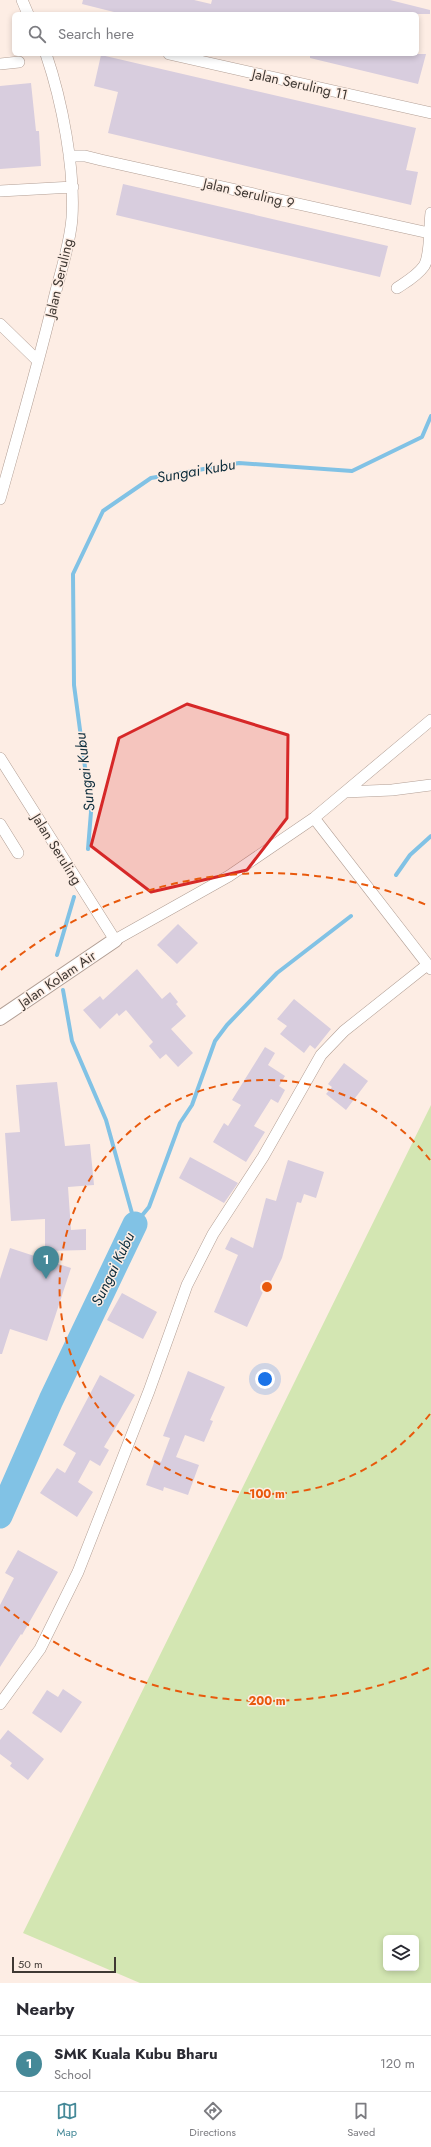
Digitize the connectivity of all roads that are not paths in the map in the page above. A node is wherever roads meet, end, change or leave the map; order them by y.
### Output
1 (22, 0) edge
2 (27, 12) edge
3 (47, 56) edge
4 (178, 56) edge
5 (19, 62) dead end
6 (0, 64) edge
7 (431, 113) edge
8 (69, 156) junction
9 (72, 187) junction
10 (0, 191) edge
11 (431, 213) edge
12 (429, 233) junction
13 (397, 288) dead end
14 (0, 324) edge
15 (38, 361) junction
16 (0, 499) edge
17 (431, 720) edge
18 (0, 758) edge
19 (431, 785) edge
20 (345, 792) junction
21 (314, 818) junction
22 (0, 824) edge
23 (18, 853) dead end
24 (115, 940) junction
25 (429, 967) edge
26 (0, 1018) edge
27 (0, 1704) edge

1 - 2 street
3 - 8 street, Jalan Seruling
4 - 7 street, Jalan Seruling 11
5 - 6 street
8 - 9 street, Jalan Seruling
8 - 12 street, Jalan Seruling 9
9 - 10 street
9 - 15 street, Jalan Seruling
11 - 12 street
12 - 13 street
14 - 15 street
15 - 16 street, Jalan Seruling
17 - 20 street
18 - 24 street, Jalan Seruling
19 - 20 street
20 - 21 street
21 - 24 street
21 - 25 street
22 - 23 street
24 - 26 street, Jalan Kolam Air
25 - 27 street

